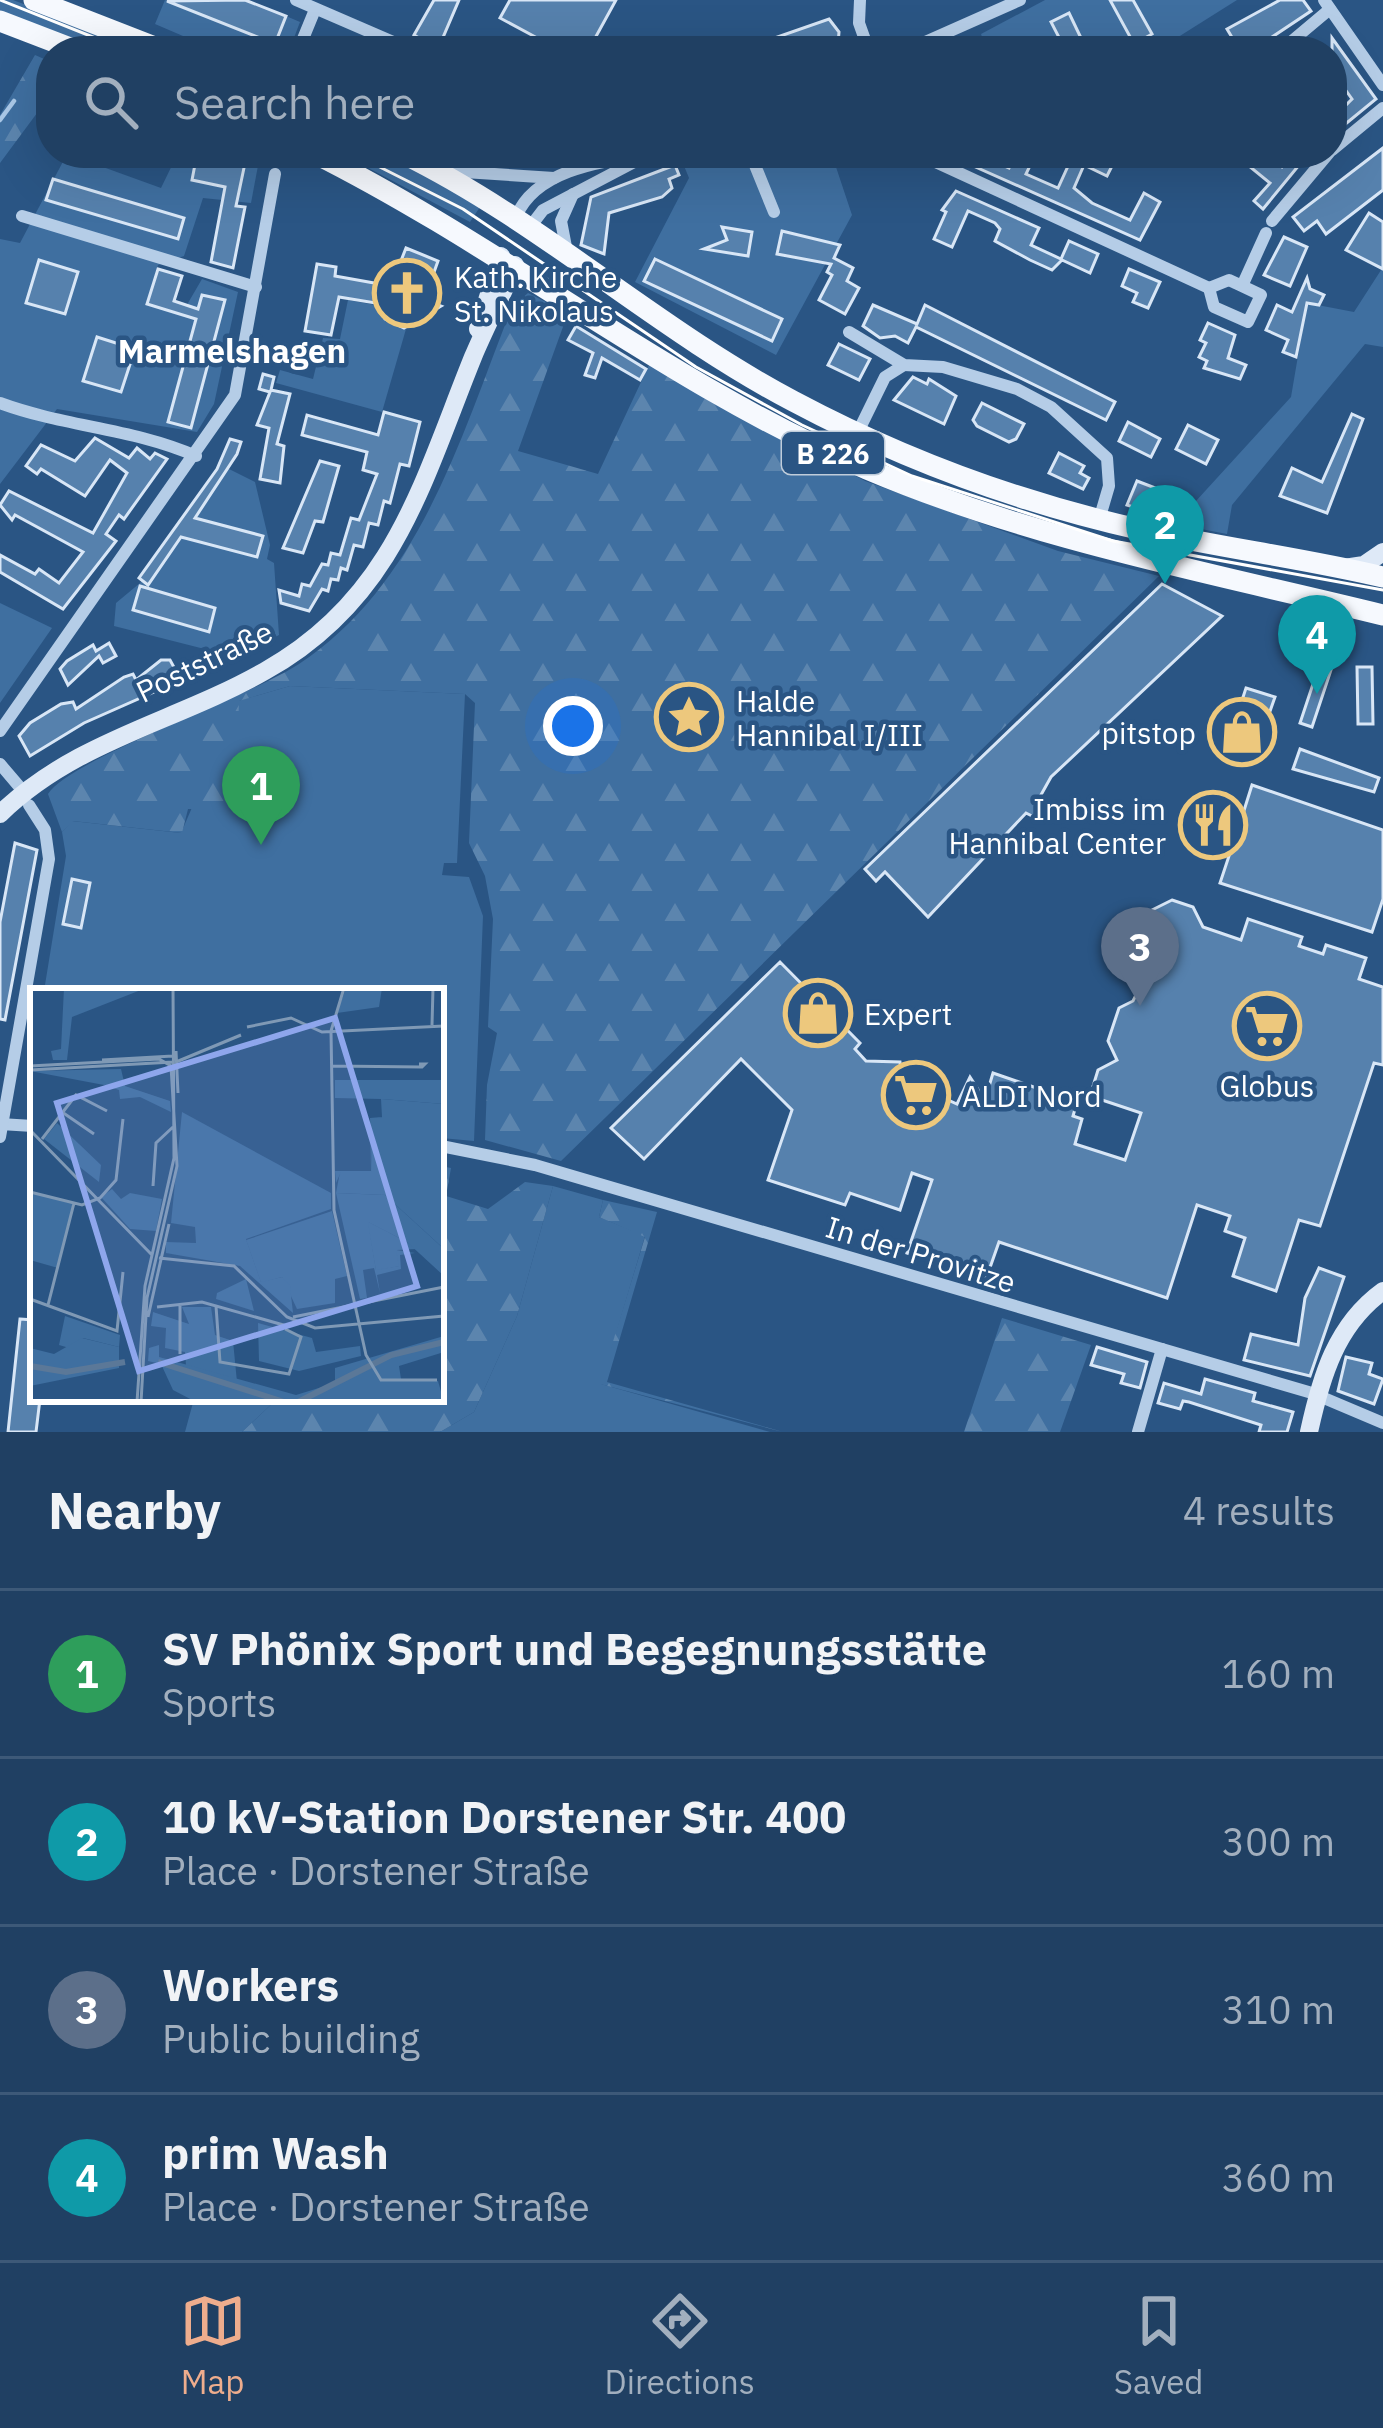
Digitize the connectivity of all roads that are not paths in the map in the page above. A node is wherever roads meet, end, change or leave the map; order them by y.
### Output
1 (34, 0) edge
2 (296, 0) edge
3 (860, 0) edge
4 (1020, 0) edge
5 (1327, 5) edge
6 (314, 12) junction
7 (0, 21) edge
8 (39, 36) edge
9 (126, 36) edge
10 (304, 36) edge
11 (376, 36) edge
12 (864, 36) edge
13 (939, 36) edge
14 (1295, 36) edge
15 (1383, 85) edge
16 (1383, 109) edge
17 (1347, 138) edge
18 (341, 168) edge
19 (432, 168) edge
20 (580, 168) edge
21 (623, 168) edge
22 (756, 168) edge
23 (949, 168) edge
24 (1317, 168) edge
25 (436, 170) junction
26 (275, 174) dead end
27 (555, 178) junction
28 (574, 193) junction
29 (774, 212) dead end
30 (22, 215) dead end
31 (523, 222) junction
32 (568, 253) junction
33 (508, 261) junction
34 (1242, 286) junction
35 (256, 287) junction
36 (1209, 288) junction
37 (850, 332) dead end
38 (904, 365) junction
39 (0, 403) edge
40 (857, 434) junction
41 (196, 456) junction
42 (1100, 520) junction
43 (1383, 552) edge
44 (1344, 568) junction
45 (1383, 577) edge
46 (1383, 615) edge
47 (0, 731) edge
48 (0, 764) edge
49 (26, 798) junction
50 (0, 814) edge
51 (1, 1124) edge
52 (0, 1137) edge
53 (444, 1147) edge
54 (1383, 1291) edge
55 (1162, 1349) junction
56 (1319, 1395) junction
57 (1383, 1423) edge
58 (1138, 1432) edge
59 (1309, 1432) edge

1 - 9 main road
2 - 6 street
3 - 12 street
4 - 13 street
5 - 14 street
5 - 15 street
6 - 10 street
6 - 11 street
7 - 8 main road
16 - 17 street
18 - 33 main road, B 226
19 - 25 main road, B 226
20 - 27 street
21 - 28 street
22 - 29 street
23 - 36 street
24 - 34 street
25 - 27 street
25 - 31 main road, B 226
26 - 35 street
27 - 31 street
28 - 31 street
28 - 32 street
30 - 35 street
31 - 32 main road, B 226
31 - 33 main road
32 - 40 main road, B 226
33 - 46 main road, B 226
33 - 49 street, Poststraße
34 - 36 street
34 - 36 street
35 - 41 street
37 - 38 street
38 - 40 street
38 - 42 street
39 - 41 street
40 - 42 main road, B 226
41 - 47 street
42 - 44 main road, B 226
43 - 44 street
44 - 45 main road, B 226
48 - 49 street
49 - 50 street, Poststraße
49 - 51 street
51 - 52 street
53 - 55 street, In der Provitze
54 - 56 street
55 - 56 street, In der Provitze
55 - 58 street
56 - 57 street, In der Provitze
56 - 59 street

